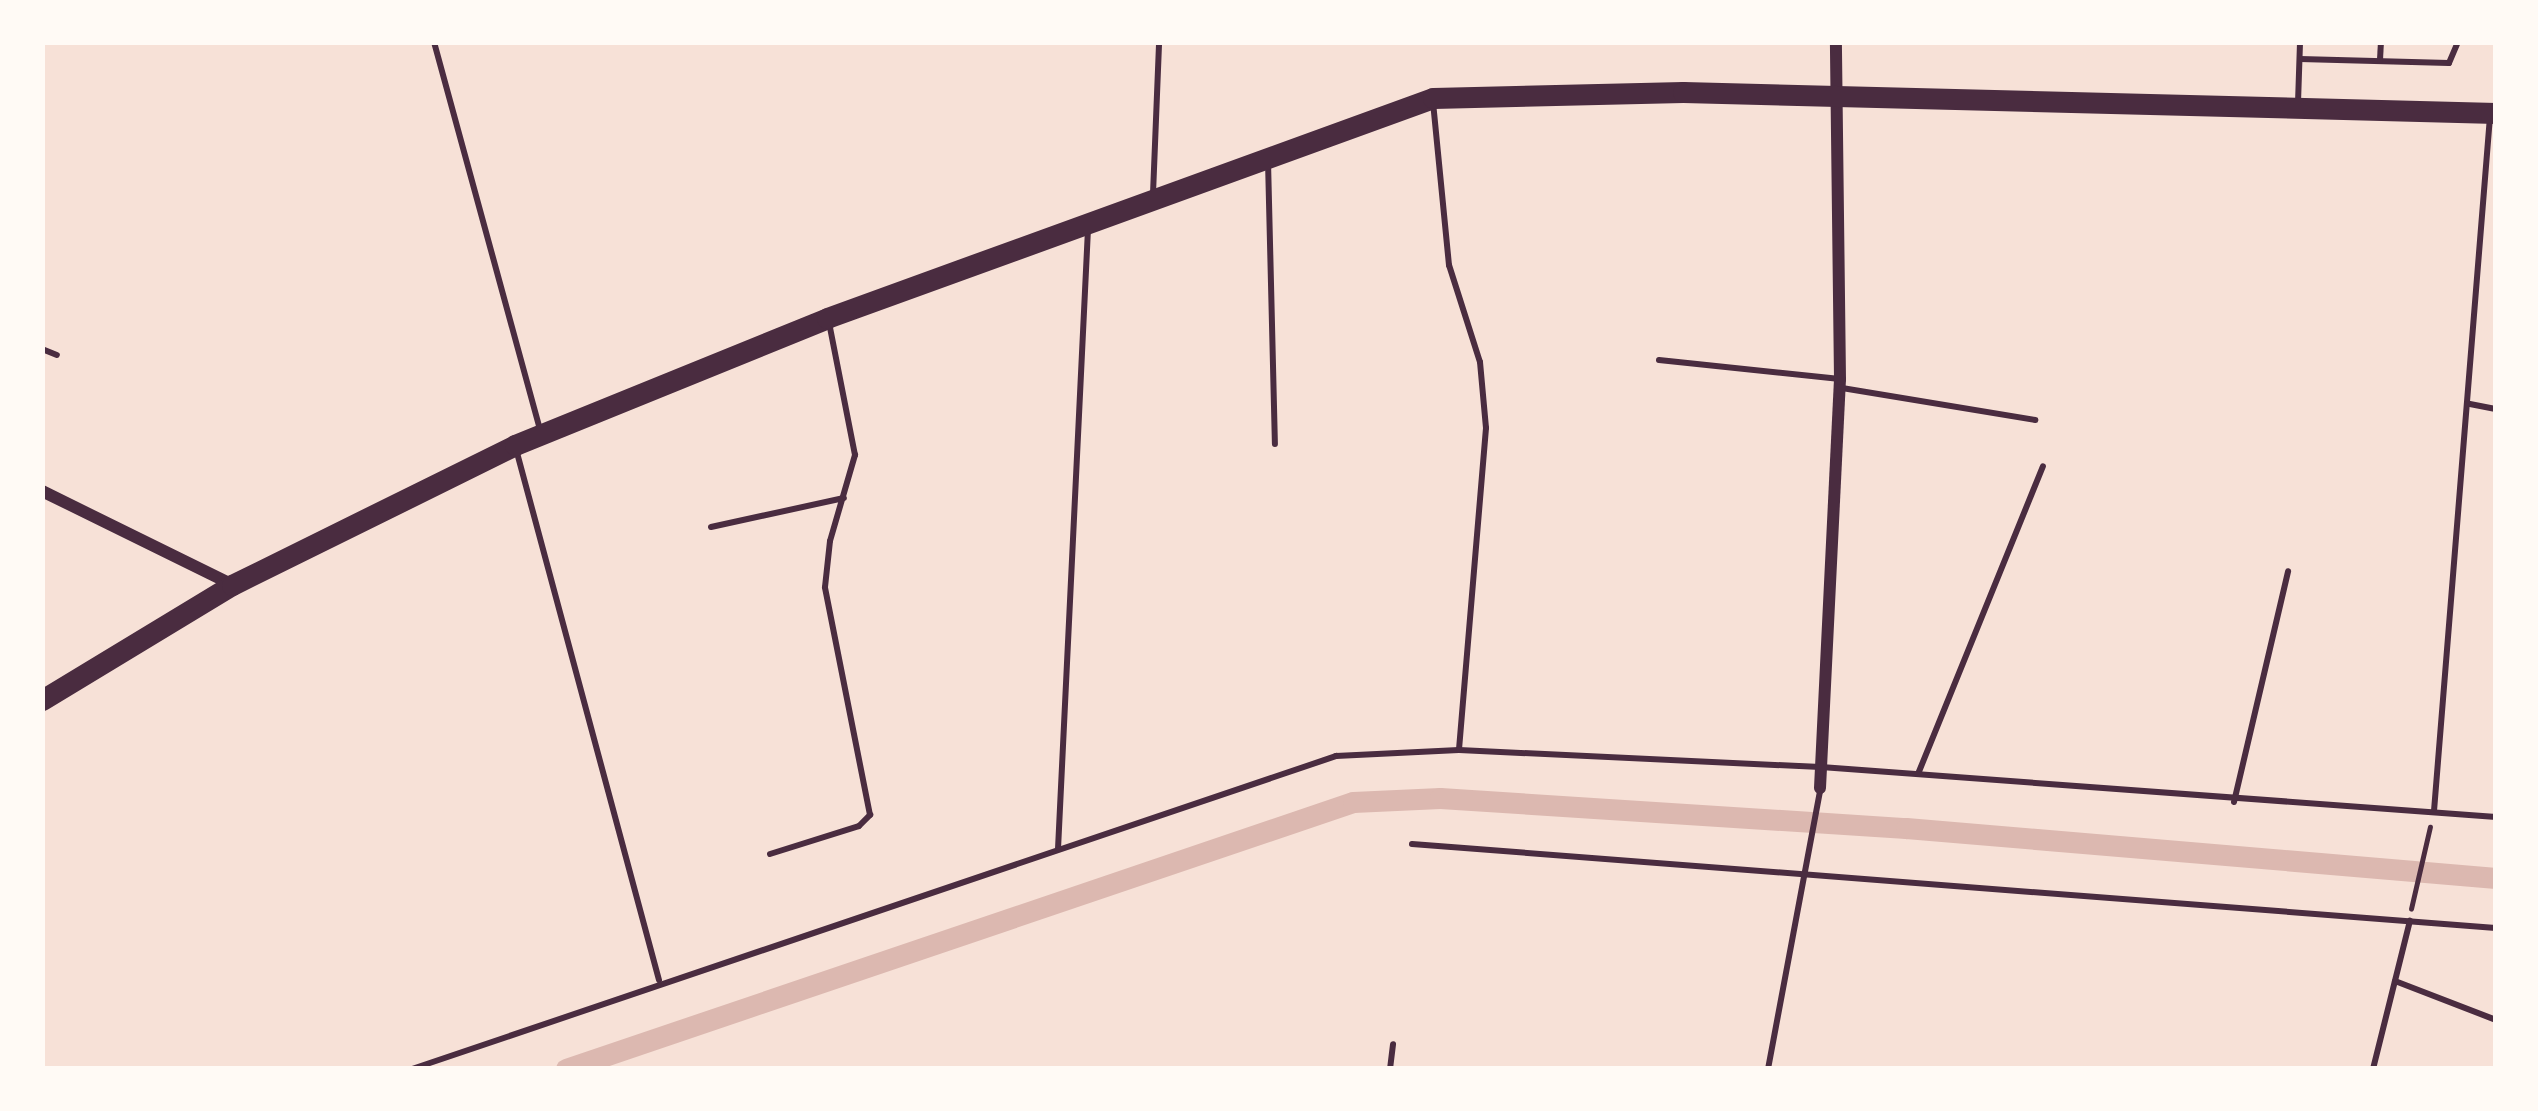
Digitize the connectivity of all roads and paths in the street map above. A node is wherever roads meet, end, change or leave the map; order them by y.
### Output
1 (434, 42) edge
2 (1159, 42) edge
3 (1836, 42) edge
4 (2300, 42) edge
5 (2381, 42) edge
6 (2458, 42) edge
7 (2300, 59) junction
8 (2380, 60) junction
9 (1836, 95) junction
10 (1433, 98) junction
11 (2298, 106) junction
12 (2493, 112) edge
13 (1267, 158) junction
14 (1153, 197) junction
15 (1088, 220) junction
16 (827, 318) junction
17 (42, 349) edge
18 (57, 355) dead end
19 (1659, 360) dead end
20 (1839, 384) junction
21 (2470, 404) junction
22 (2496, 409) edge
23 (2035, 420) dead end
24 (541, 435) junction
25 (1275, 444) dead end
26 (515, 445) junction
27 (2043, 466) dead end
28 (42, 491) edge
29 (844, 498) junction
30 (711, 527) dead end
31 (2288, 571) dead end
32 (232, 585) junction
33 (42, 700) edge
34 (1460, 750) junction
35 (1821, 767) junction
36 (1918, 774) junction
37 (1820, 788) joint
38 (2234, 802) junction
39 (2434, 811) junction
40 (2496, 817) edge
41 (2430, 827) dead end
42 (1412, 844) dead end
43 (1058, 850) junction
44 (770, 854) dead end
45 (1808, 872) junction
46 (2411, 908) dead end
47 (2410, 921) junction
48 (2496, 928) edge
49 (2395, 981) junction
50 (660, 982) junction
51 (2496, 1020) edge
52 (1393, 1044) dead end
53 (412, 1069) edge
54 (1390, 1069) edge
55 (1768, 1069) edge
56 (2373, 1069) edge

1 - 24 lane
2 - 14 lane
3 - 9 street
4 - 7 lane
5 - 8 lane
6 - 8 lane
7 - 8 lane
7 - 11 lane
9 - 10 main road
9 - 11 main road
9 - 20 street
10 - 13 main road
10 - 34 lane
11 - 12 main road
12 - 21 lane
13 - 14 main road
13 - 25 lane
14 - 15 main road
15 - 16 main road
15 - 43 lane
16 - 24 main road
16 - 29 lane
17 - 18 lane
19 - 20 lane
20 - 23 lane
20 - 35 street
21 - 22 lane
21 - 39 lane
24 - 26 main road
26 - 32 main road
26 - 50 lane
27 - 36 lane
28 - 32 street
29 - 30 lane
29 - 44 lane
31 - 38 lane
32 - 33 main road
34 - 35 lane
34 - 43 lane
35 - 36 lane
35 - 37 street
36 - 38 lane
37 - 45 lane
38 - 39 lane
39 - 40 lane
41 - 46 path
42 - 45 lane
43 - 50 lane
45 - 47 lane
45 - 55 lane
47 - 48 lane
47 - 49 lane
49 - 51 lane
49 - 56 lane
50 - 53 lane
52 - 54 lane

